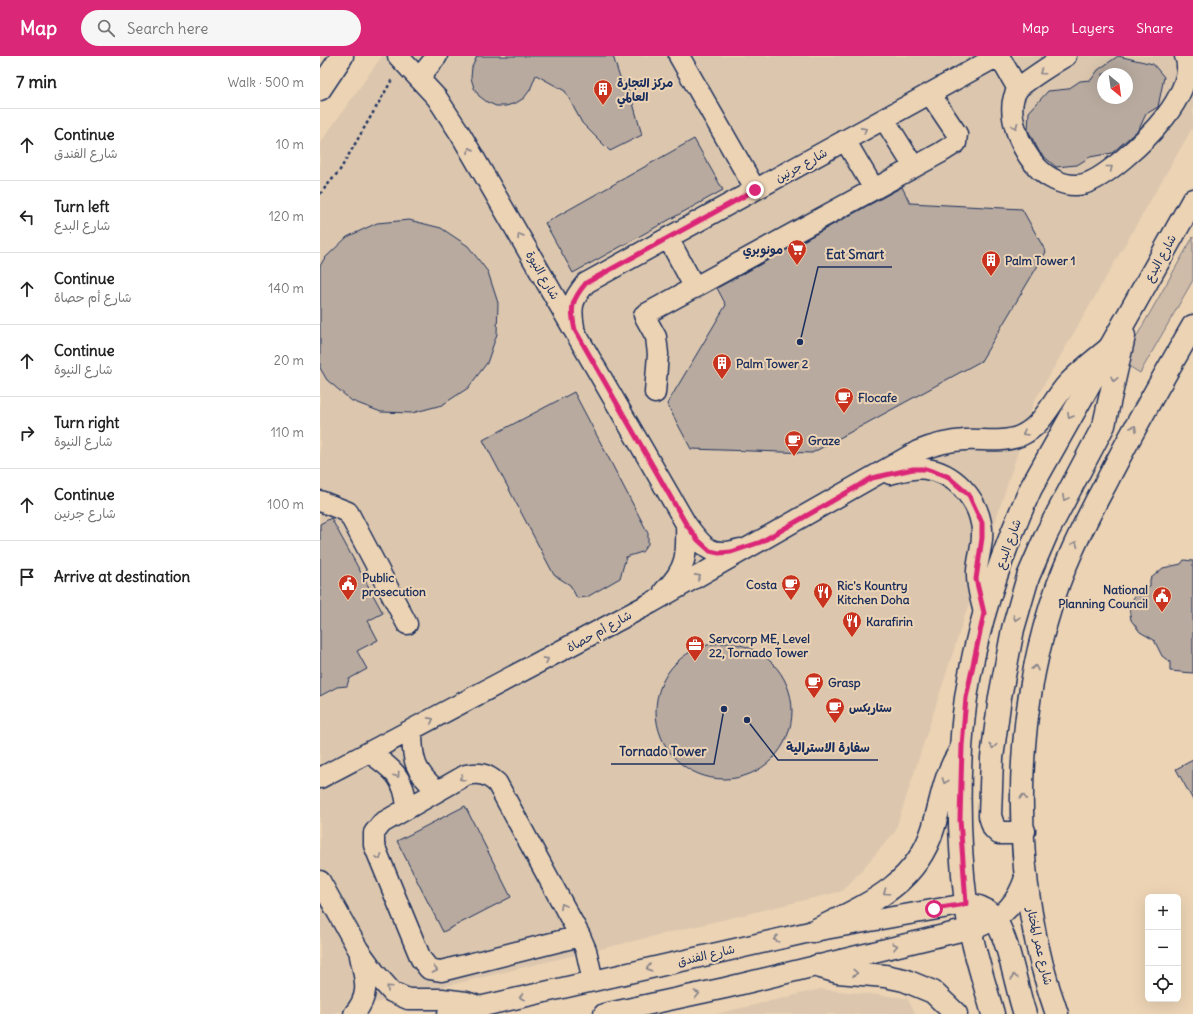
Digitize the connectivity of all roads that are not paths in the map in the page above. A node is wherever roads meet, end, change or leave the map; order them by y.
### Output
1 (342, 56) edge
2 (437, 56) edge
3 (679, 56) edge
4 (968, 56) edge
5 (999, 56) edge
6 (1066, 56) edge
7 (1185, 56) edge
8 (401, 59) edge
9 (418, 78) junction
10 (949, 83) junction
11 (320, 89) edge
12 (1018, 89) junction
13 (930, 94) junction
14 (884, 119) junction
15 (845, 140) junction
16 (914, 167) junction
17 (874, 189) junction
18 (755, 190) junction
19 (1193, 200) edge
20 (668, 238) junction
21 (695, 288) junction
22 (1129, 314) junction
23 (1193, 326) edge
24 (575, 330) junction
25 (1110, 346) junction
26 (655, 393) dead end
27 (872, 478) junction
28 (320, 501) edge
29 (686, 524) junction
30 (761, 542) junction
31 (651, 603) junction
32 (984, 613) junction
33 (407, 624) dead end
34 (412, 730) junction
35 (962, 746) junction
36 (370, 753) junction
37 (321, 779) edge
38 (438, 791) junction
39 (407, 808) junction
40 (1024, 831) junction
41 (1026, 878) junction
42 (322, 892) edge
43 (966, 904) junction
44 (996, 920) junction
45 (971, 929) junction
46 (814, 931) junction
47 (580, 936) junction
48 (358, 948) junction
49 (816, 966) junction
50 (593, 981) junction
51 (480, 1007) junction
52 (354, 1014) edge
53 (448, 1014) edge
54 (604, 1014) edge
55 (956, 1014) edge
56 (993, 1014) edge
57 (1025, 1014) edge
58 (1057, 1014) edge

1 - 11 main road
2 - 9 street
3 - 18 street
4 - 10 street
5 - 10 street, شارع جرنين
5 - 12 street
6 -> 12 street
12 -> 7 street
8 - 9 street, شارع النيوة
24 -> 9 street, شارع النيوة
10 - 13 street, شارع جرنين
13 - 14 street, شارع جرنين
13 - 16 street
15 -> 14 street, شارع جرنين
14 - 16 street
15 - 17 street
15 - 18 street, شارع جرنين
16 - 17 street
17 - 21 street
18 - 20 street, شارع جرنين
19 - 22 main road, شارع البدع
20 - 21 street
20 - 24 street, شارع جرنين
21 - 26 street
22 - 25 main road, شارع البدع
22 -> 40 main road
40 -> 23 main road
24 - 29 street, شارع النيوة
25 -> 27 street, شارع أم حصاة
25 -> 32 main road, شارع البدع
27 - 30 street, شارع أم حصاة
27 - 32 street, شارع أم حصاة
28 - 33 street
29 - 30 street, شارع النيوة
29 - 31 street, شارع النيوة
31 -> 30 street, شارع أم حصاة
34 -> 31 street, شارع أم حصاة
32 - 35 main road, شارع البدع
34 - 36 street, شارع أم حصاة
34 - 38 street
35 - 43 main road, شارع البدع
35 -> 46 main road
36 - 37 street, شارع أم حصاة
36 -> 39 street
38 - 39 street
47 -> 38 street
39 -> 47 street
40 - 41 main road
41 - 44 street
41 - 58 main road, شارع عمر المختار
42 - 48 street
43 - 44 main road
43 - 45 main road, شارع البدع
43 - 46 street, شارع الفندق
44 - 45 street
57 -> 44 main road
49 -> 45 street
45 - 56 main road
46 -> 50 street, شارع الفندق
47 - 50 street
51 -> 48 street
48 - 52 street
54 -> 49 street
49 -> 55 main road
50 -> 51 street, شارع الفندق
51 - 53 street, شارع الفندق

